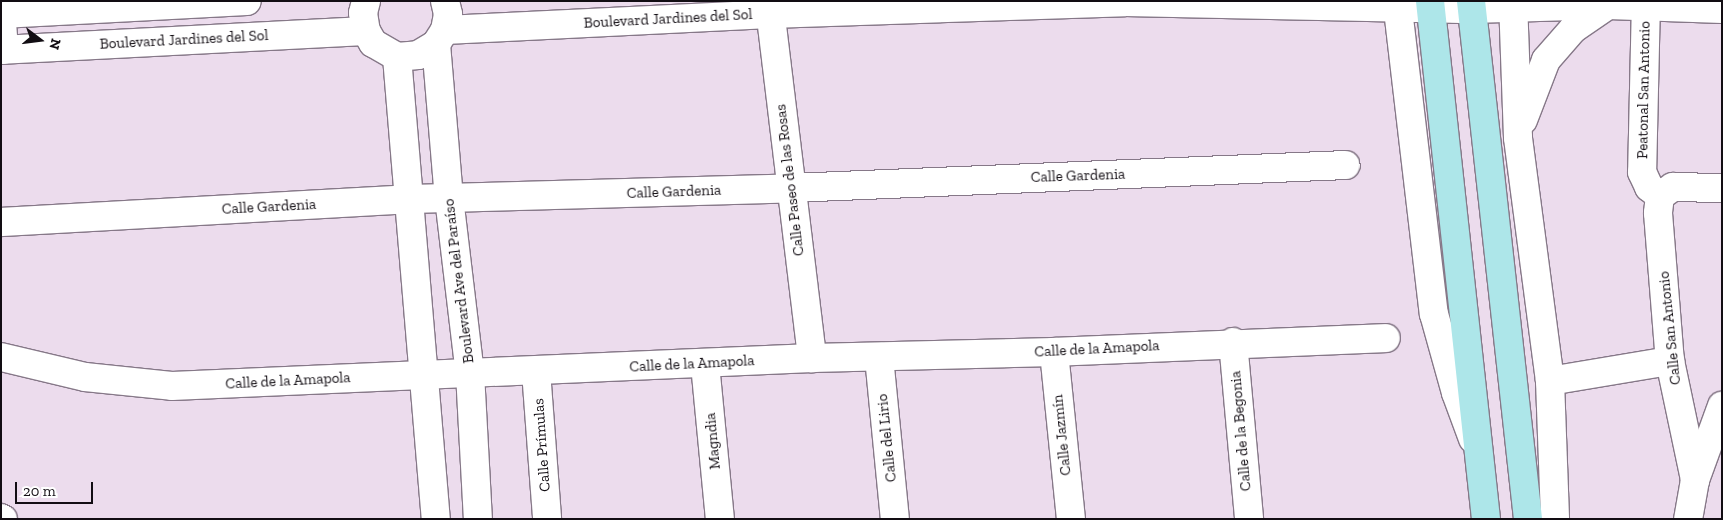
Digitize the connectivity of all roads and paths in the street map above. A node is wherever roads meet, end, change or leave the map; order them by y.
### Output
1 (247, 1) edge
2 (366, 1) edge
3 (445, 1) edge
4 (1513, 4) edge
5 (1646, 4) edge
6 (1398, 5) edge
7 (1471, 5) edge
8 (1608, 5) junction
9 (1430, 6) edge
10 (770, 8) edge
11 (1, 9) edge
12 (1722, 9) edge
13 (2, 14) edge
14 (366, 32) junction
15 (441, 37) junction
16 (3, 50) edge
17 (398, 57) junction
18 (1518, 138) junction
19 (1346, 165) dead end
20 (791, 188) junction
21 (1722, 188) edge
22 (1660, 196) junction
23 (448, 198) junction
24 (408, 199) junction
25 (1, 222) edge
26 (1386, 338) dead end
27 (1233, 342) junction
28 (1054, 352) junction
29 (1, 356) edge
30 (879, 357) junction
31 (812, 358) junction
32 (1670, 360) junction
33 (705, 364) junction
34 (536, 371) junction
35 (470, 373) junction
36 (426, 374) junction
37 (1550, 381) junction
38 (1722, 406) edge
39 (1478, 451) junction
40 (1695, 480) junction
41 (436, 519) edge
42 (478, 519) edge
43 (547, 519) edge
44 (720, 519) edge
45 (896, 519) edge
46 (1071, 519) edge
47 (1249, 519) edge
48 (1486, 519) edge
49 (1528, 519) edge
50 (1555, 519) edge
51 (1688, 519) edge

1 - 13 street
2 - 14 street
3 - 15 street, Boulevard Ave del Paraíso
4 - 7 street, Boulevard Jardines del Sol
4 - 8 street, Boulevard Jardines del Sol
4 - 18 street
5 - 8 street, Boulevard Jardines del Sol
5 - 12 street, Boulevard Jardines del Sol
5 - 22 street, Peatonal San Antonio
6 - 9 street, Boulevard Jardines del Sol
6 - 10 street, Boulevard Jardines del Sol
6 - 39 street
7 - 9 street, Boulevard Jardines del Sol
7 - 49 main road
8 - 18 street
9 - 39 main road
10 - 15 street, Boulevard Jardines del Sol
10 - 20 street, Calle Paseo de las Rosas
11 - 13 street
13 - 16 street
14 - 16 street, Boulevard Jardines del Sol
14 - 17 street
15 - 17 street
15 - 23 street, Boulevard Ave del Paraíso
17 - 24 street
18 - 37 street
19 - 20 street, Calle Gardenia
20 - 23 street, Calle Gardenia
20 - 31 street, Calle Paseo de las Rosas
21 - 22 street
22 - 32 street, Calle San Antonio
23 - 24 street, Calle Gardenia
23 - 35 street, Boulevard Ave del Paraíso
24 - 25 street, Calle Gardenia
24 - 36 street
26 - 27 street, Calle de la Amapola
27 - 28 street, Calle de la Amapola
27 - 47 street, Calle de la Begonia
28 - 30 street, Calle de la Amapola
28 - 46 street, Calle Jazmín
29 - 36 street, Calle de la Amapola
30 - 31 street, Calle de la Amapola
30 - 45 street, Calle del Lirio
31 - 33 street, Calle de la Amapola
32 - 37 street
32 - 40 street, Calle San Antonio
33 - 34 street, Calle de la Amapola
33 - 44 street, Magndia
34 - 35 street, Calle de la Amapola
34 - 43 street, Calle Prímulas
35 - 36 street, Calle de la Amapola
35 - 42 street, Boulevard Ave del Paraíso
36 - 41 street
37 - 50 street
38 - 40 street
39 - 48 main road
40 - 51 street, Calle San Antonio

